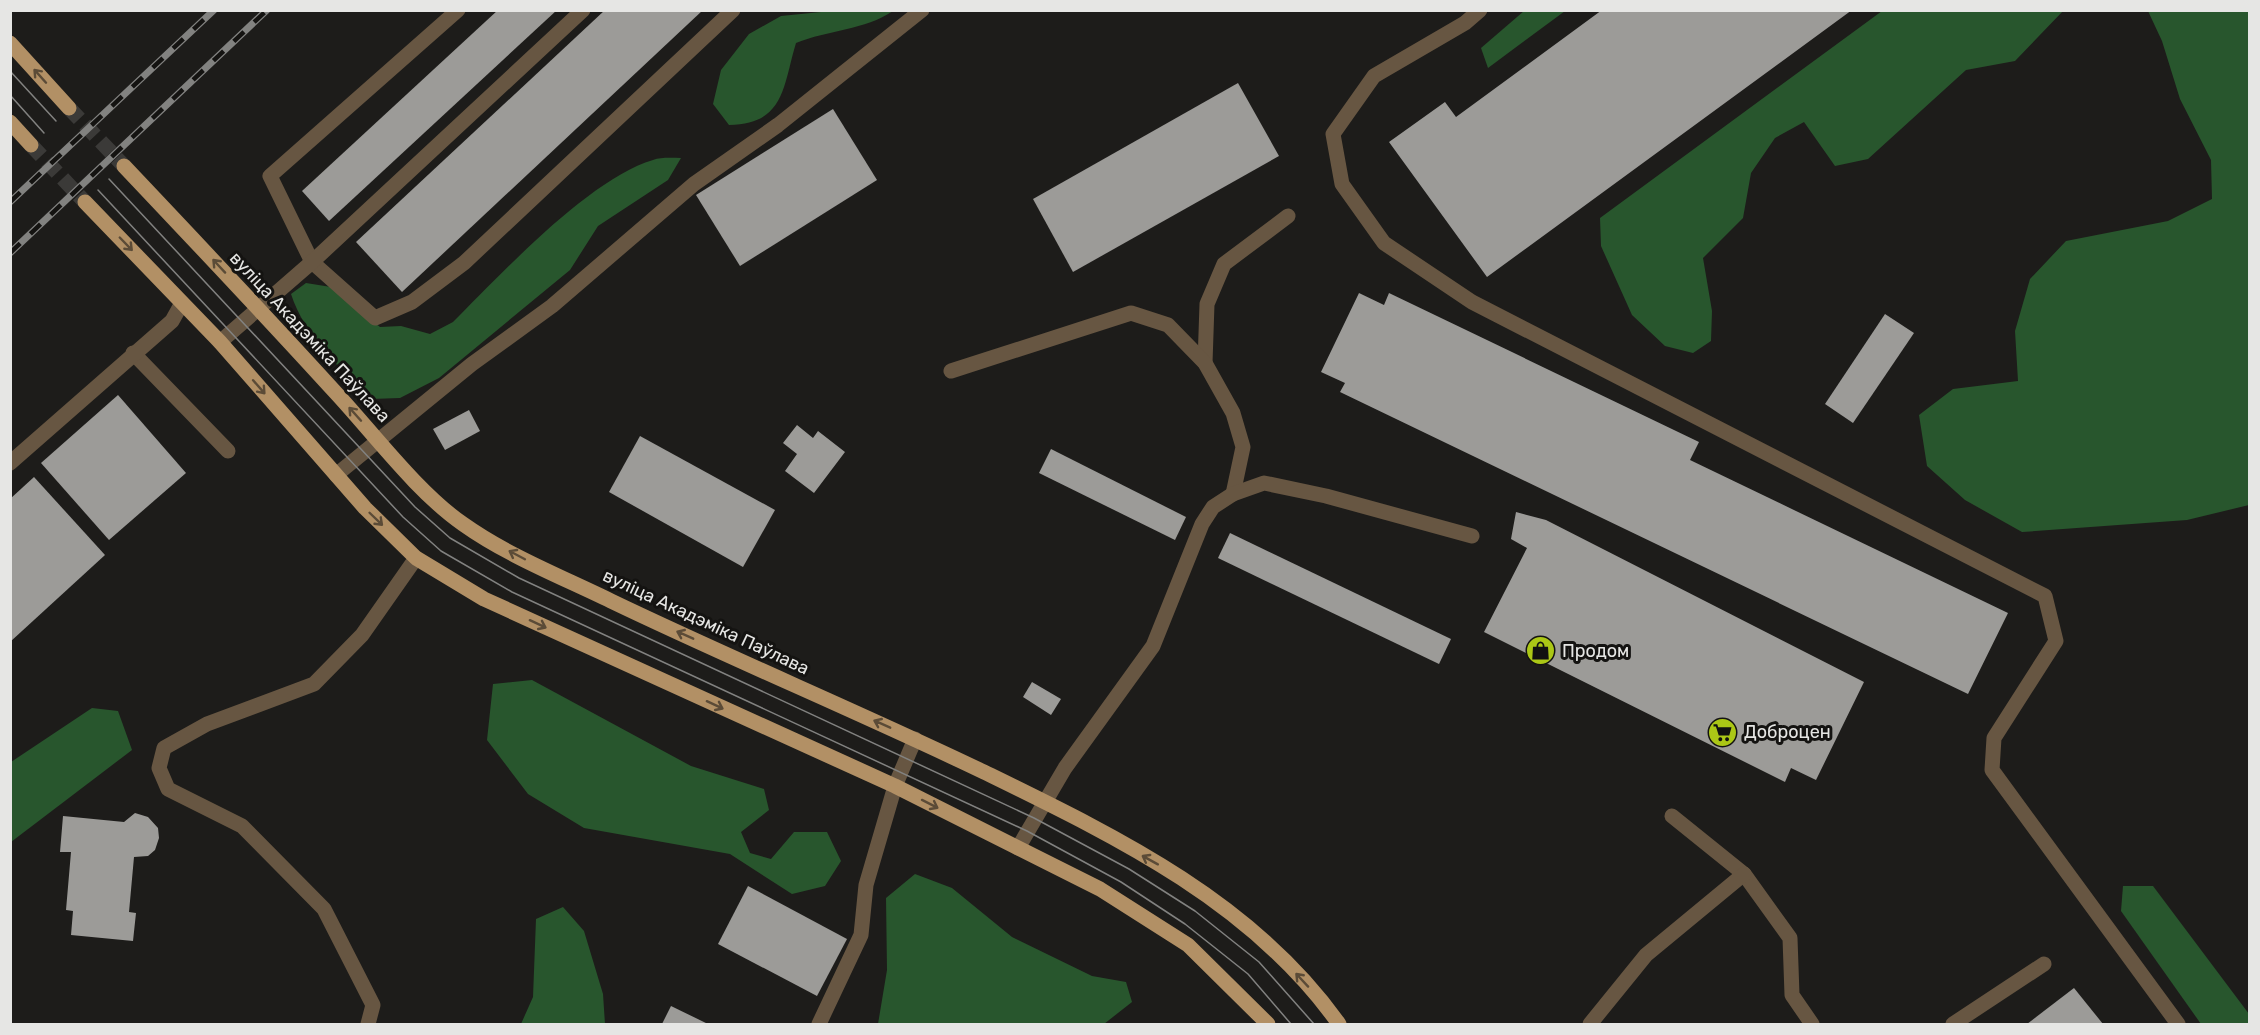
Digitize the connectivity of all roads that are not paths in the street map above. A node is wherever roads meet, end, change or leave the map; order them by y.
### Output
1 (458, 10) edge
2 (583, 10) edge
3 (733, 10) edge
4 (922, 10) edge
5 (1480, 10) edge
6 (10, 43) edge
7 (69, 108) tunnel mouth
8 (10, 122) edge
9 (31, 145) tunnel mouth
10 (124, 166) tunnel mouth
11 (86, 202) tunnel mouth
12 (1288, 216) dead end
13 (312, 262) junction
14 (182, 303) junction
15 (259, 309) junction
16 (220, 342) junction
17 (132, 353) junction
18 (1205, 363) junction
19 (951, 371) dead end
20 (380, 441) junction
21 (228, 451) dead end
22 (10, 463) edge
23 (336, 475) junction
24 (1233, 494) junction
25 (1472, 536) dead end
26 (416, 558) junction
27 (915, 739) junction
28 (895, 786) junction
29 (1044, 801) junction
30 (1672, 816) dead end
31 (1017, 848) junction
32 (1744, 874) junction
33 (2044, 964) dead end
34 (368, 1024) edge
35 (819, 1024) edge
36 (1268, 1024) edge
37 (1339, 1024) edge
38 (1590, 1024) edge
39 (1812, 1024) edge
40 (1953, 1024) edge
41 (2178, 1024) edge

1 - 13 street
2 - 13 street
3 - 13 street
4 - 20 street
5 - 41 street
7 -> 6 main road
8 - 9 main road
15 -> 10 main road, вуліца Акадэміка Паўлава
11 -> 14 main road
12 - 18 street
13 - 15 street
14 - 16 main road
14 - 17 street
15 - 16 street
20 -> 15 main road, вуліца Акадэміка Паўлава
16 -> 23 main road
17 - 21 street
17 - 22 street
18 - 19 street
18 - 24 street
20 - 23 street
27 -> 20 main road, вуліца Акадэміка Паўлава
23 -> 26 main road
24 - 25 street
24 - 29 street
26 -> 28 main road
26 - 34 street
27 - 28 street
27 - 29 main road, вуліца Акадэміка Паўлава
28 -> 31 main road
28 - 35 street
29 - 31 street
37 -> 29 main road, вуліца Акадэміка Паўлава
30 - 32 street
31 - 36 main road
32 - 38 street
32 - 39 street
33 - 40 street

